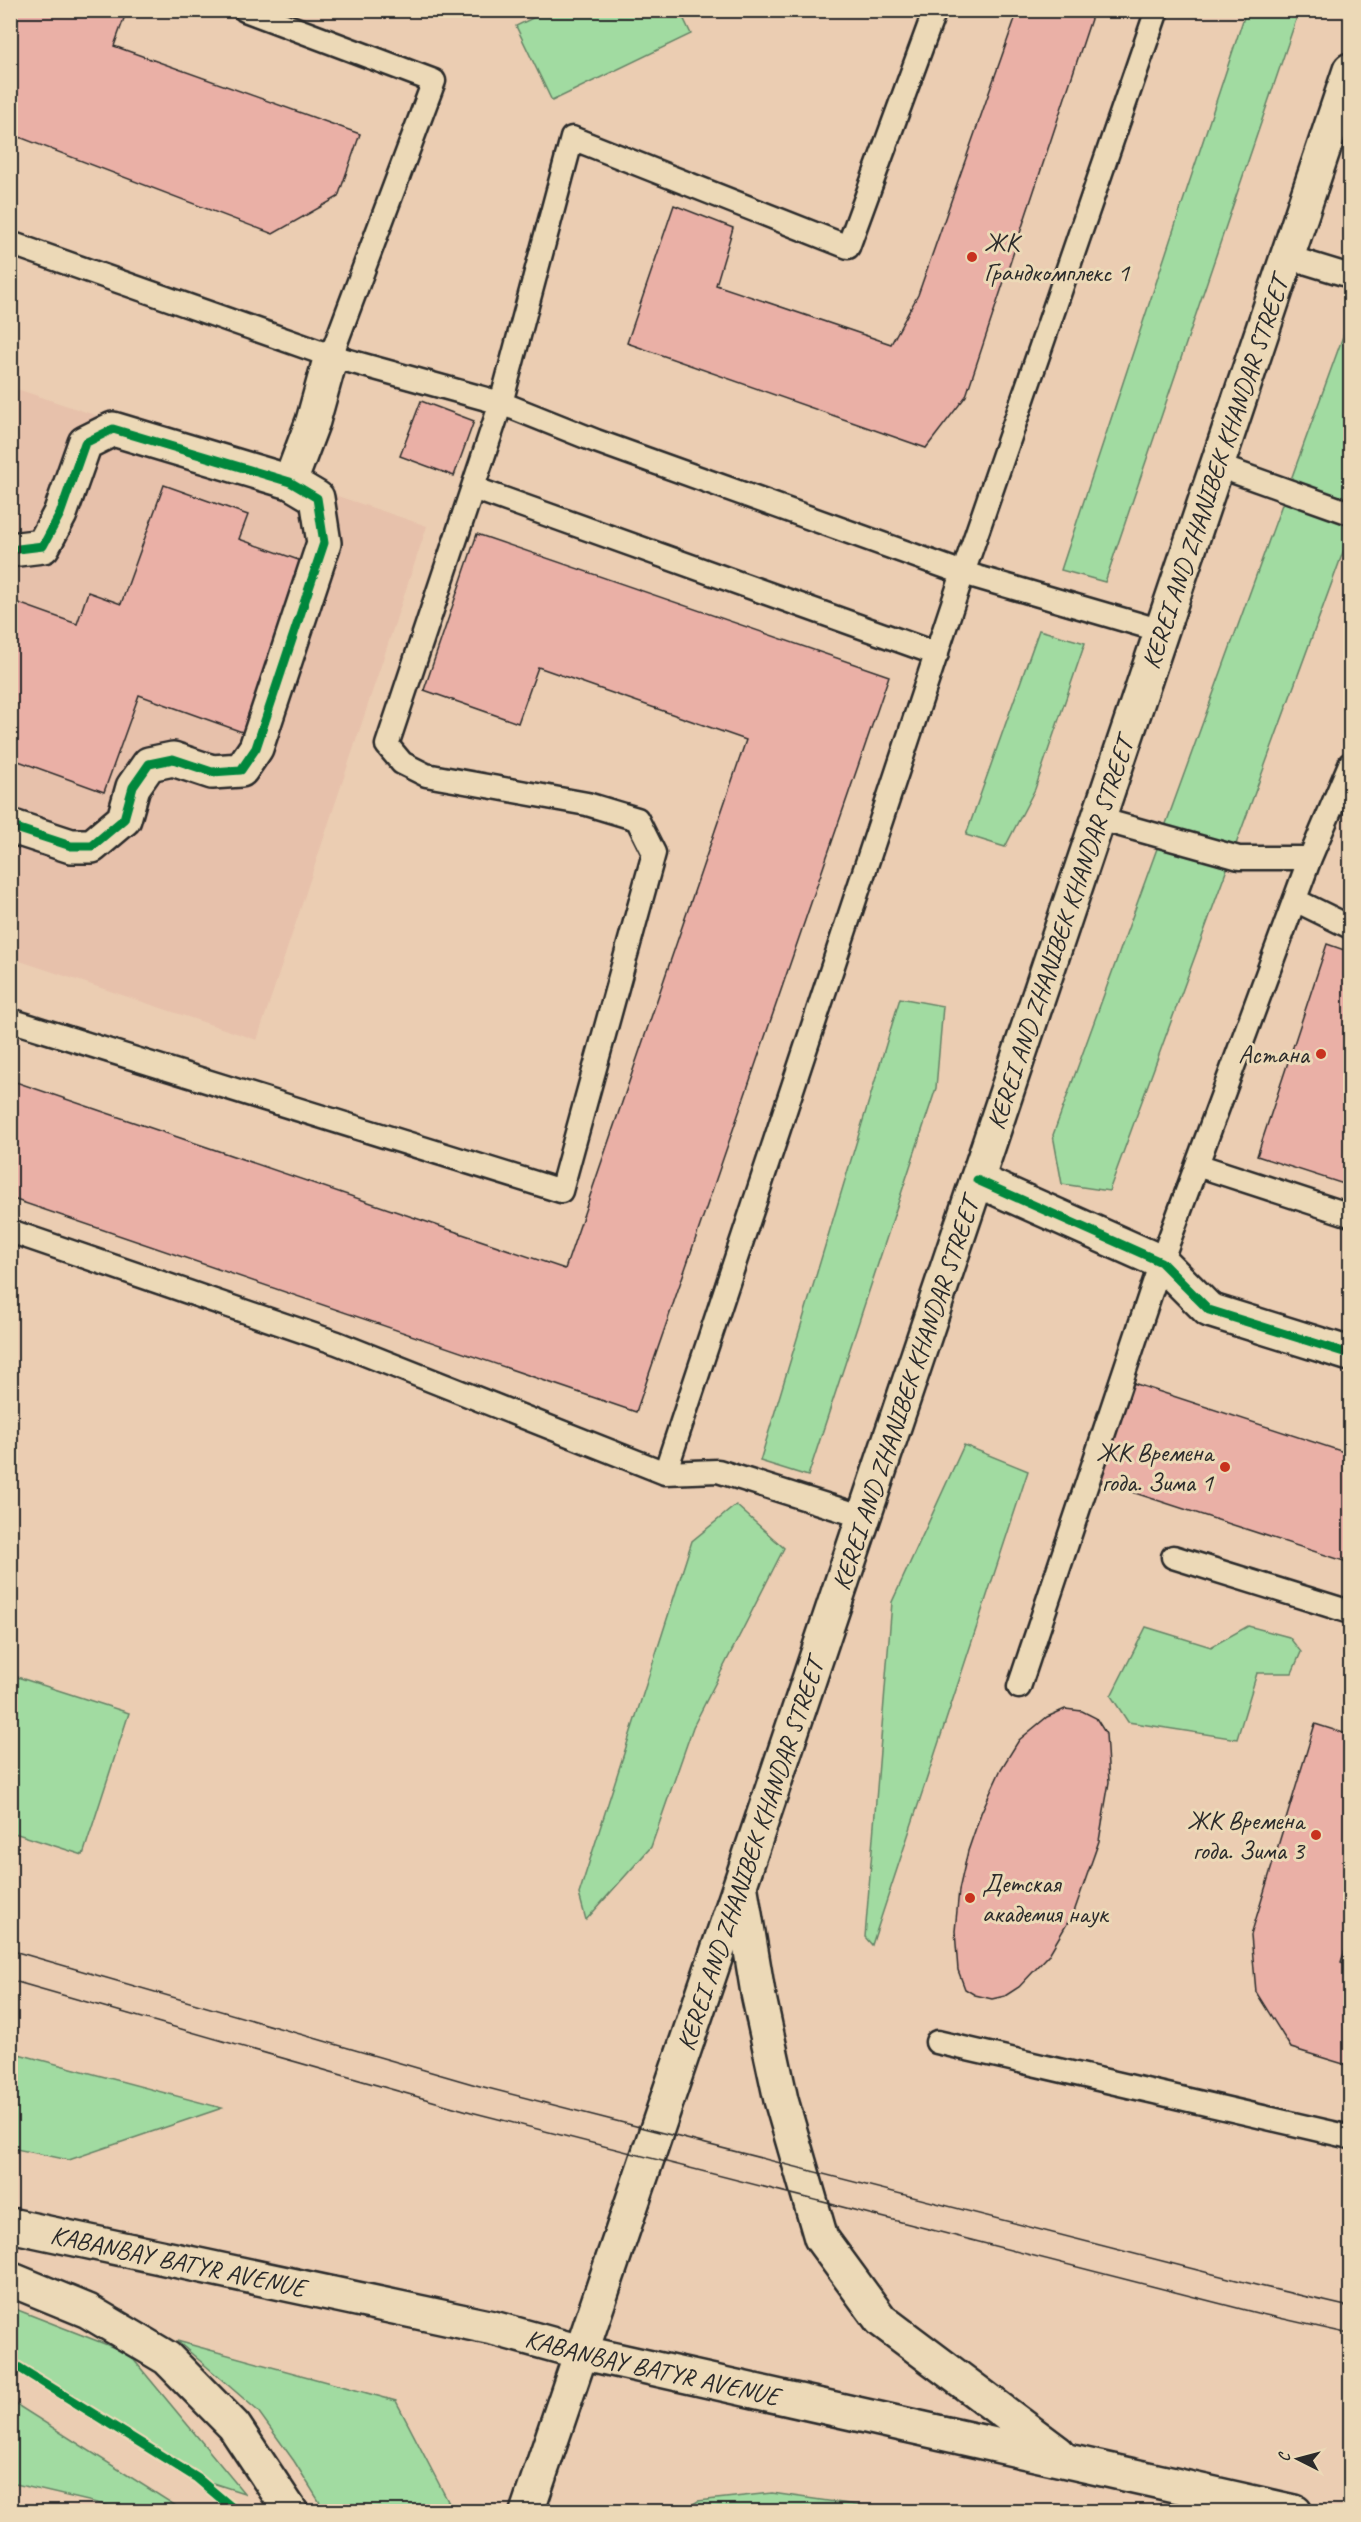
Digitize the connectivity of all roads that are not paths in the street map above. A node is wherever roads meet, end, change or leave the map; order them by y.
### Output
1 (245, 10) edge
2 (935, 10) edge
3 (1157, 10) edge
4 (1350, 70) edge
5 (1350, 131) edge
6 (1317, 169) junction
7 (10, 243) edge
8 (1288, 257) junction
9 (1350, 276) edge
10 (331, 356) junction
11 (501, 403) junction
12 (1218, 466) junction
13 (290, 482) junction
14 (473, 488) junction
15 (1350, 513) edge
16 (10, 550) edge
17 (963, 573) junction
18 (1162, 631) junction
19 (937, 654) junction
20 (1350, 764) edge
21 (1099, 819) junction
22 (10, 826) edge
23 (1310, 858) junction
24 (1294, 900) junction
25 (1350, 927) edge
26 (10, 1020) edge
27 (1197, 1165) junction
28 (977, 1180) junction
29 (1350, 1215) edge
30 (10, 1231) edge
31 (1161, 1262) junction
32 (1350, 1354) edge
33 (665, 1473) junction
34 (864, 1517) junction
35 (1173, 1557) dead end
36 (1350, 1612) edge
37 (1019, 1687) dead end
38 (740, 1885) junction
39 (937, 2042) dead end
40 (1350, 2137) edge
41 (10, 2225) edge
42 (10, 2279) edge
43 (580, 2352) junction
44 (1068, 2461) junction
45 (1271, 2510) edge
46 (291, 2511) edge
47 (527, 2511) edge

1 - 10 lane
2 - 11 lane
3 - 17 lane
4 - 6 main road, KEREI AND ZHANIBEK KHANDAR STREET
5 - 6 main road
6 - 8 main road, KEREI AND ZHANIBEK KHANDAR STREET
7 - 10 lane
8 - 9 lane
8 - 12 main road, KEREI AND ZHANIBEK KHANDAR STREET
10 - 11 lane
10 - 13 main road
11 - 14 lane
11 - 17 lane
12 - 15 lane
12 - 18 main road, KEREI AND ZHANIBEK KHANDAR STREET
13 - 16 main road
13 - 22 main road
14 - 19 lane
14 - 26 lane
17 - 18 lane
17 - 19 lane
18 - 21 main road, KEREI AND ZHANIBEK KHANDAR STREET
19 - 33 lane
20 - 23 lane
21 - 23 lane
21 - 28 main road, KEREI AND ZHANIBEK KHANDAR STREET
23 - 24 lane
24 - 25 lane
24 - 27 lane
27 - 29 lane
27 - 31 lane
28 - 31 main road
28 - 34 main road, KEREI AND ZHANIBEK KHANDAR STREET
30 - 33 lane
31 - 32 main road
31 - 37 lane
33 - 34 lane
34 - 38 main road, KEREI AND ZHANIBEK KHANDAR STREET
35 - 36 lane
38 - 43 main road, KEREI AND ZHANIBEK KHANDAR STREET
38 - 44 main road
39 - 40 lane
41 - 43 main road, KABANBAY BATYR AVENUE
42 - 46 main road
43 - 44 main road, KABANBAY BATYR AVENUE
43 - 47 main road, KEREI AND ZHANIBEK KHANDAR STREET
44 - 45 main road, KABANBAY BATYR AVENUE

